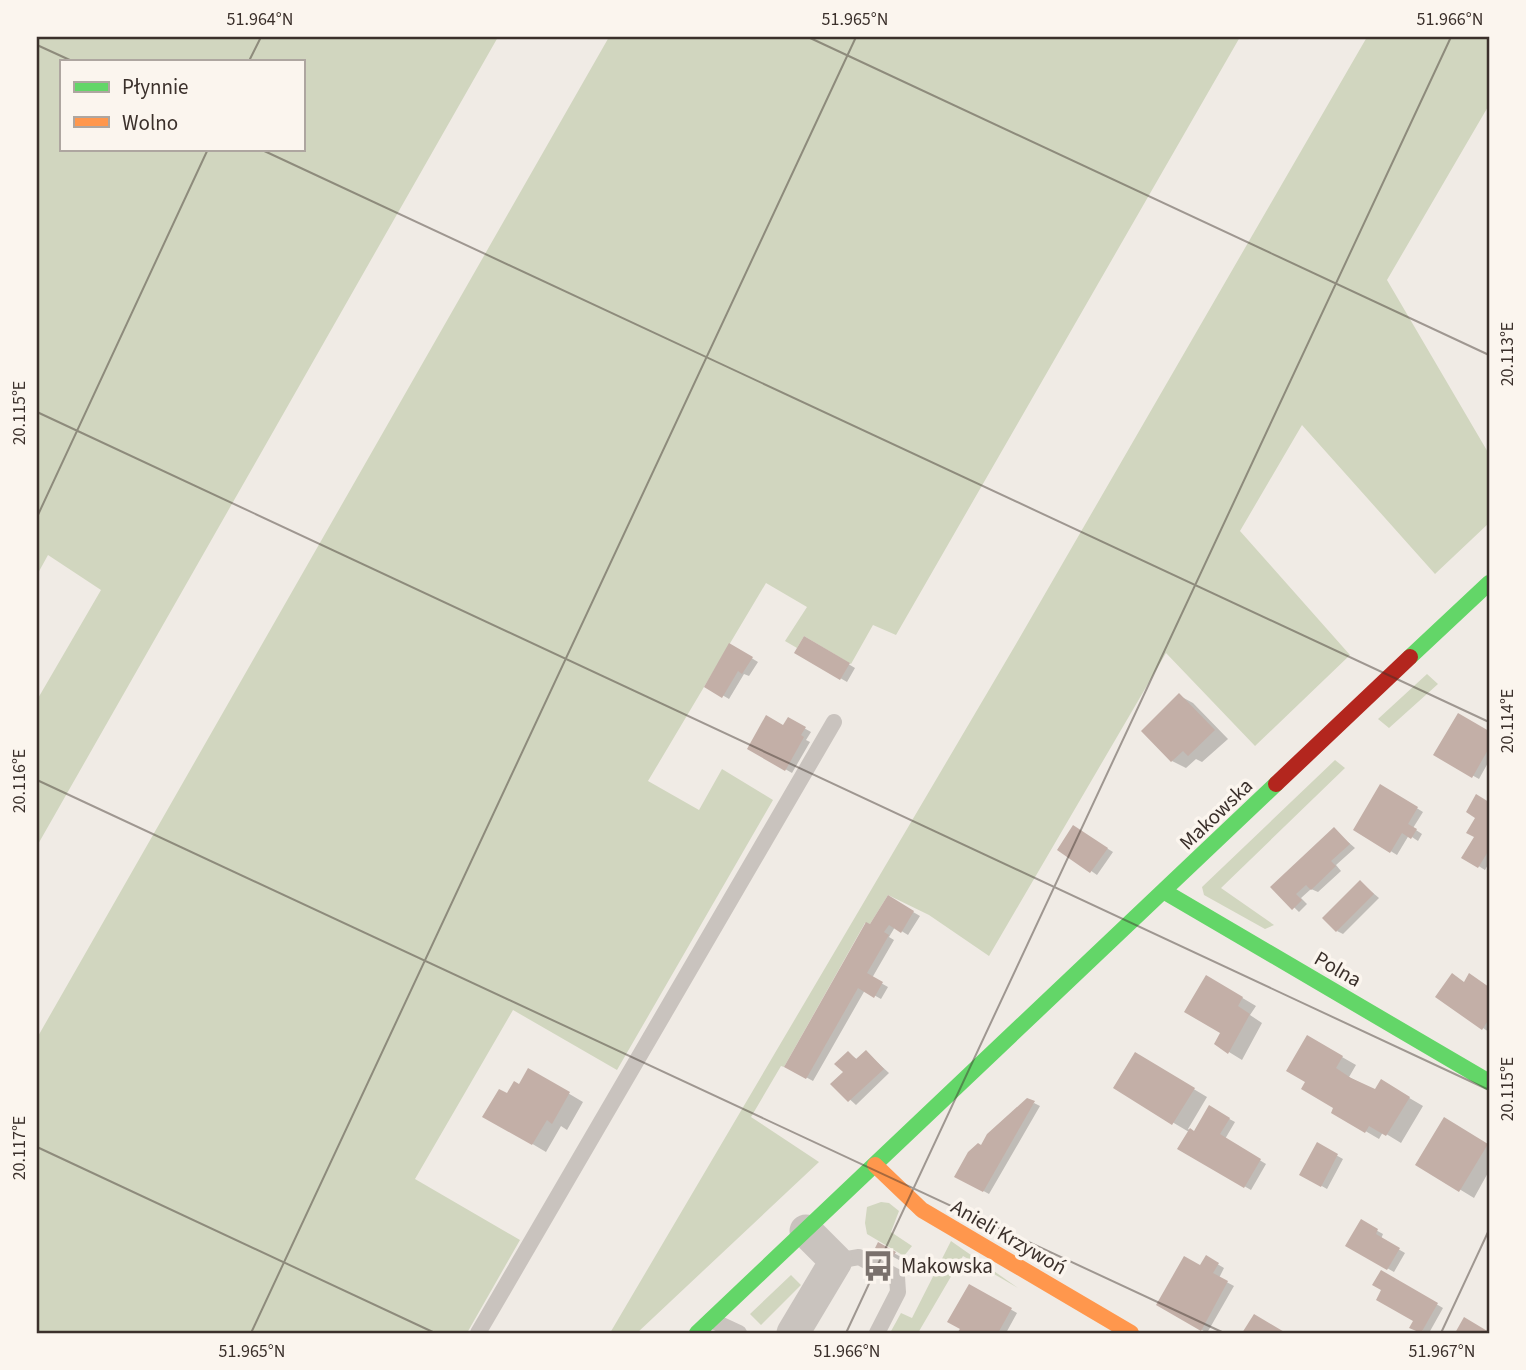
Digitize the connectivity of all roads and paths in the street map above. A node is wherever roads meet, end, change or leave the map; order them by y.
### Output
1 (1489, 583) edge
2 (834, 722) dead end
3 (1165, 892) junction
4 (1489, 1082) edge
5 (875, 1165) junction
6 (806, 1231) junction
7 (836, 1261) junction
8 (710, 1320) junction
9 (478, 1333) edge
10 (697, 1333) edge
11 (739, 1333) edge
12 (793, 1333) edge
13 (877, 1333) edge
14 (1131, 1333) edge

1 - 3 street, Makowska
2 - 9 lane
3 - 4 street, Polna
3 - 5 street, Makowska
5 - 6 street, Makowska
5 - 14 street, Anieli Krzywoń
6 - 7 street
6 - 8 street, Makowska
7 - 12 street
7 - 13 lane
8 - 10 street, Makowska
8 - 11 lane

